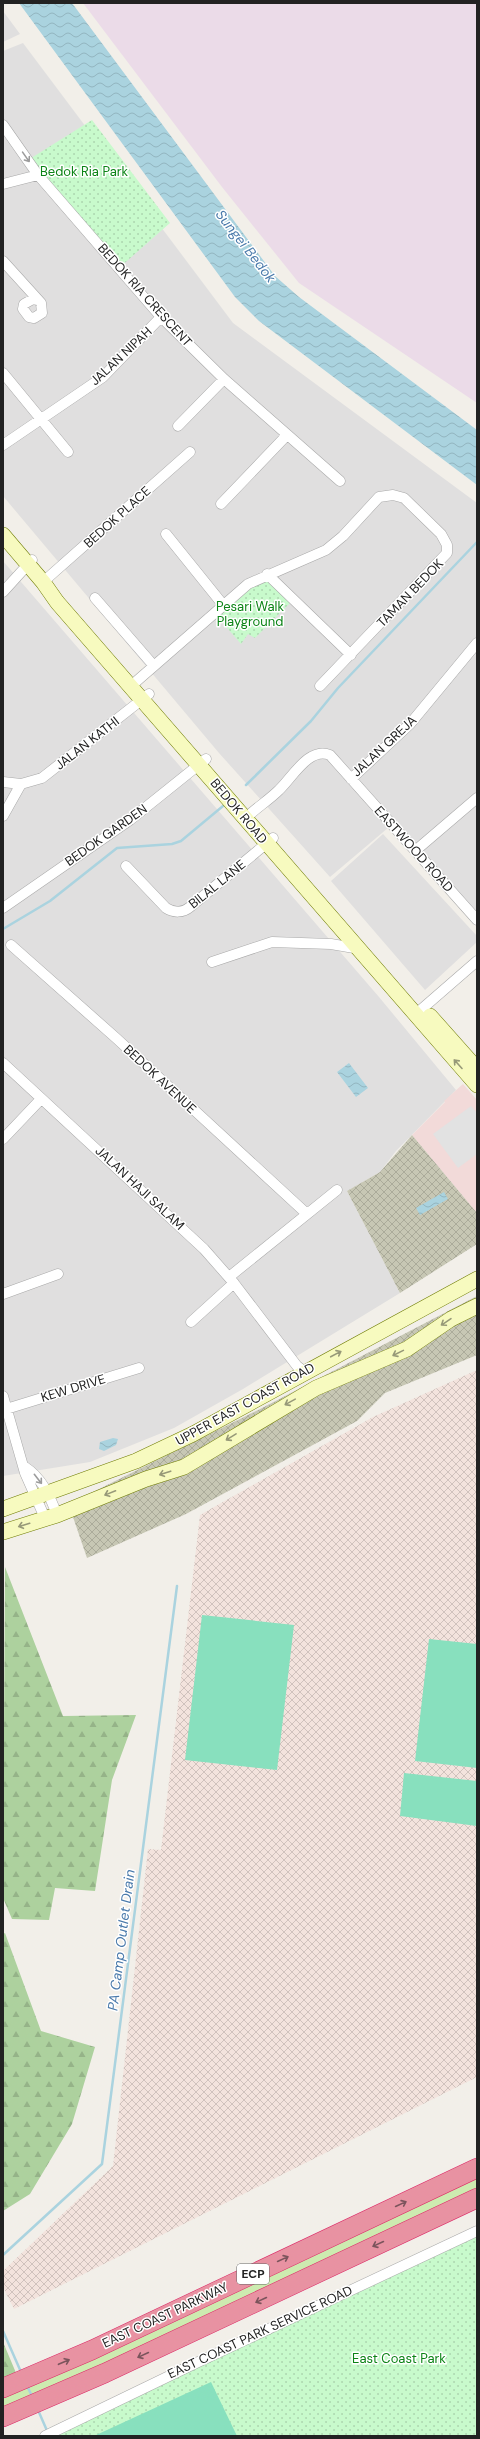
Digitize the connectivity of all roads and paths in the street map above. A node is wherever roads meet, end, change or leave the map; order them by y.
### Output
1 (3, 125) edge
2 (38, 175) junction
3 (3, 184) edge
4 (3, 261) edge
5 (38, 300) dead end
6 (162, 317) junction
7 (3, 373) edge
8 (224, 379) junction
9 (40, 420) junction
10 (178, 426) dead end
11 (287, 435) junction
12 (3, 445) edge
13 (68, 452) dead end
14 (190, 452) dead end
15 (340, 481) dead end
16 (221, 504) dead end
17 (3, 522) edge
18 (166, 534) dead end
19 (3, 535) edge
20 (30, 562) junction
21 (267, 574) junction
22 (46, 579) junction
23 (3, 592) edge
24 (96, 598) dead end
25 (224, 606) junction
26 (477, 643) edge
27 (351, 655) junction
28 (154, 666) junction
29 (134, 684) junction
30 (320, 686) dead end
31 (146, 697) junction
32 (203, 762) junction
33 (351, 779) junction
34 (3, 782) edge
35 (21, 784) junction
36 (477, 798) edge
37 (249, 815) junction
38 (3, 816) edge
39 (270, 841) junction
40 (415, 851) junction
41 (126, 866) dead end
42 (3, 908) edge
43 (477, 920) edge
44 (11, 945) dead end
45 (363, 949) junction
46 (477, 961) edge
47 (212, 962) dead end
48 (419, 1011) junction
49 (3, 1064) edge
50 (477, 1069) edge
51 (477, 1085) edge
52 (41, 1099) junction
53 (3, 1139) edge
54 (337, 1190) dead end
55 (307, 1214) junction
56 (58, 1274) dead end
57 (477, 1279) edge
58 (231, 1280) junction
59 (3, 1294) edge
60 (477, 1306) edge
61 (191, 1322) dead end
62 (139, 1368) dead end
63 (305, 1372) junction
64 (3, 1396) edge
65 (5, 1409) edge
66 (25, 1467) junction
67 (42, 1495) junction
68 (3, 1509) edge
69 (51, 1517) junction
70 (3, 1532) edge
71 (477, 2168) edge
72 (477, 2198) edge
73 (477, 2231) edge
74 (17, 2382) edge
75 (18, 2412) edge
76 (45, 2436) edge

1 -> 2 street, BEDOK RIA CRESCENT
2 - 3 street
2 - 6 street, BEDOK RIA CRESCENT
4 - 5 street
6 - 8 street, BEDOK RIA CRESCENT
6 - 9 street, JALAN NIPAH
7 - 9 street
8 - 10 street
8 - 11 street, BEDOK RIA CRESCENT
9 - 12 street, JALAN NIPAH
9 - 13 street
11 - 15 street, BEDOK RIA CRESCENT
11 - 16 street
14 - 22 street, BEDOK PLACE
17 - 20 main road, BEDOK ROAD
18 - 25 street
19 - 20 main road, BEDOK ROAD
20 - 22 main road, BEDOK ROAD
20 - 23 street
21 - 25 street, TAMAN BEDOK
21 - 27 street
21 - 27 street, TAMAN BEDOK
22 - 29 main road, BEDOK ROAD
24 - 28 street
25 - 28 street, TAMAN BEDOK
26 - 33 street, JALAN GREJA
27 - 30 street, TAMAN BEDOK
28 - 29 street, TAMAN BEDOK
29 - 31 main road, BEDOK ROAD
31 - 32 main road, BEDOK ROAD
31 - 35 street, JALAN KATHI
32 - 37 main road, BEDOK ROAD
32 - 42 street, BEDOK GARDEN
33 - 37 street, JALAN GREJA
33 - 40 street, EASTWOOD ROAD
34 - 35 street, JALAN KATHI
35 - 38 street
36 - 40 street
37 - 39 main road, BEDOK ROAD
39 - 41 street, BILAL LANE
39 - 45 main road, BEDOK ROAD
40 - 43 street, EASTWOOD ROAD
44 - 55 street, BEDOK AVENUE
45 - 47 street
45 - 48 main road, BEDOK ROAD
46 - 48 street
48 - 50 main road, BEDOK ROAD
51 -> 48 main road, BEDOK ROAD
49 - 52 street, JALAN HAJI SALAM
52 - 53 street
52 - 58 street, JALAN HAJI SALAM
54 - 55 street
55 - 58 street
56 - 59 street
63 -> 57 main road, UPPER EAST COAST ROAD
58 - 61 street
58 - 63 street, JALAN HAJI SALAM
60 -> 69 main road, UPPER EAST COAST ROAD
62 - 65 street, KEW DRIVE
63 - 67 main road, UPPER EAST COAST ROAD
64 - 65 street
65 - 66 street
66 - 67 street
66 -> 67 street
67 - 68 main road, UPPER EAST COAST ROAD
67 - 69 street
67 - 69 street
69 -> 70 main road, UPPER EAST COAST ROAD
74 -> 71 highway, EAST COAST PARKWAY / ECP
72 -> 75 highway, EAST COAST PARKWAY / ECP
73 - 76 street, EAST COAST PARK SERVICE ROAD

